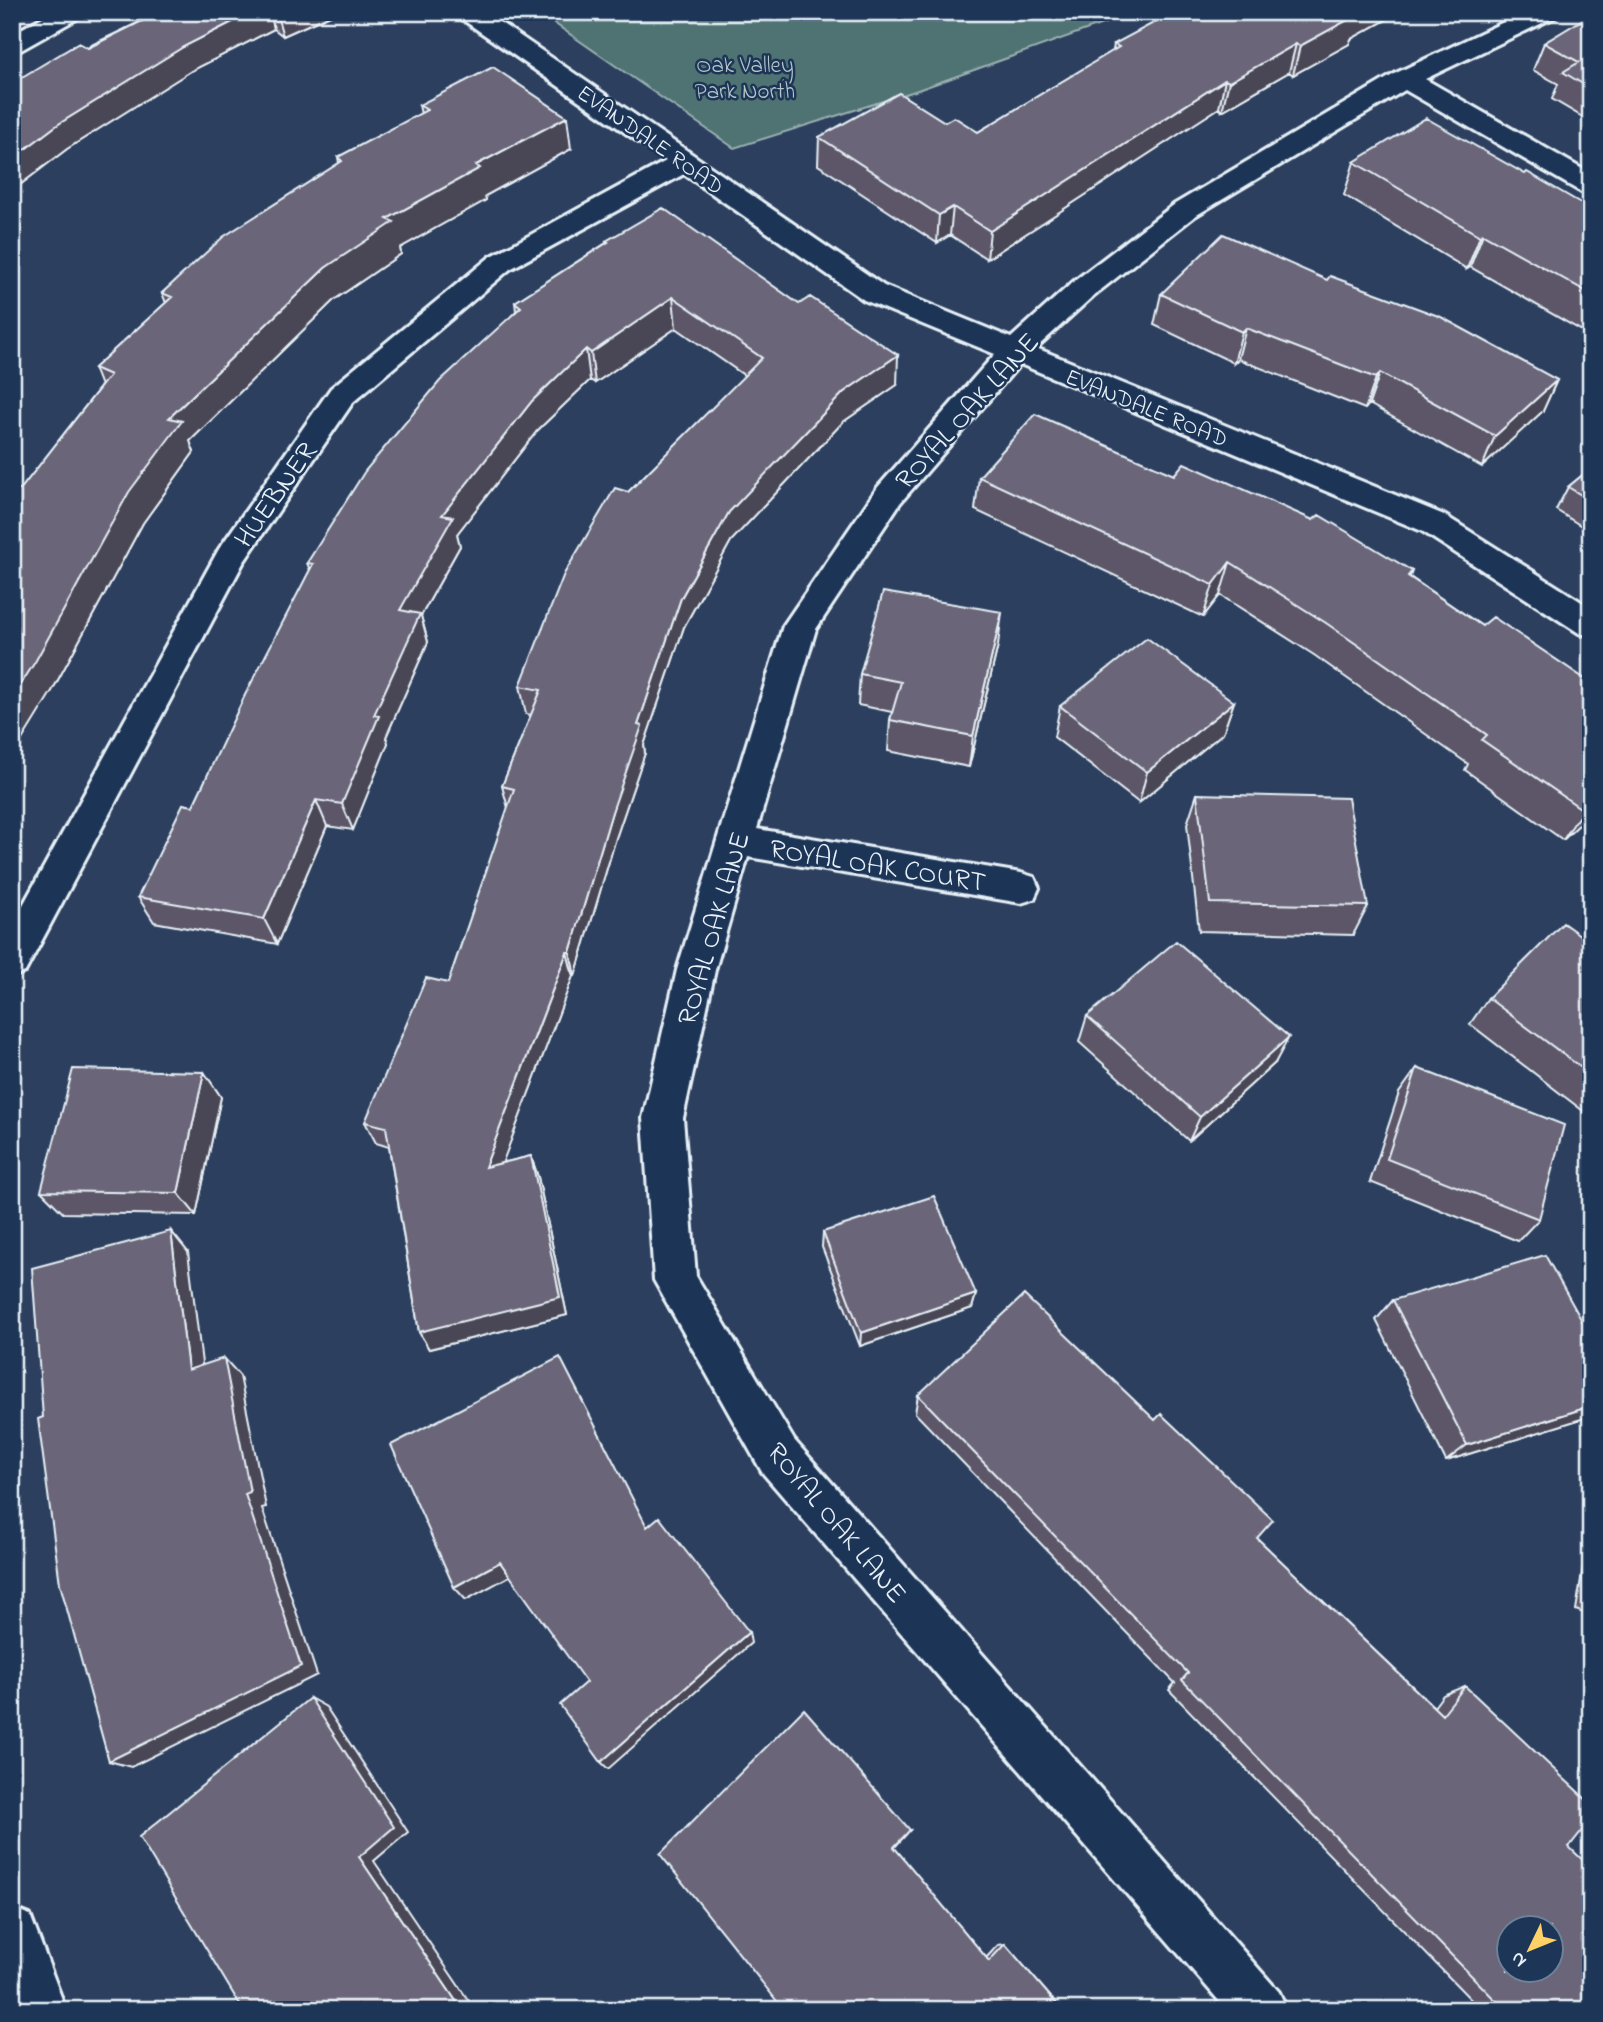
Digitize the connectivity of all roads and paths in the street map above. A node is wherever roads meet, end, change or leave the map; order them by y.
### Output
1 (71, 12) edge
2 (467, 12) edge
3 (1546, 12) edge
4 (12, 46) edge
5 (1405, 79) junction
6 (685, 162) junction
7 (1591, 186) edge
8 (1014, 352) junction
9 (1591, 624) edge
10 (736, 841) junction
11 (1021, 888) dead end
12 (12, 961) edge
13 (12, 1933) edge
14 (40, 2010) edge
15 (1261, 2010) edge

1 - 4 street
2 - 6 street, EVANDALE ROAD
3 - 5 street, ROYAL OAK LANE
5 - 7 street
5 - 8 street, ROYAL OAK LANE
6 - 8 street, EVANDALE ROAD
6 - 12 street, HUEBNER
8 - 9 street, EVANDALE ROAD
8 - 10 street, ROYAL OAK LANE
10 - 11 street, ROYAL OAK COURT
10 - 15 street, ROYAL OAK LANE
13 - 14 street

